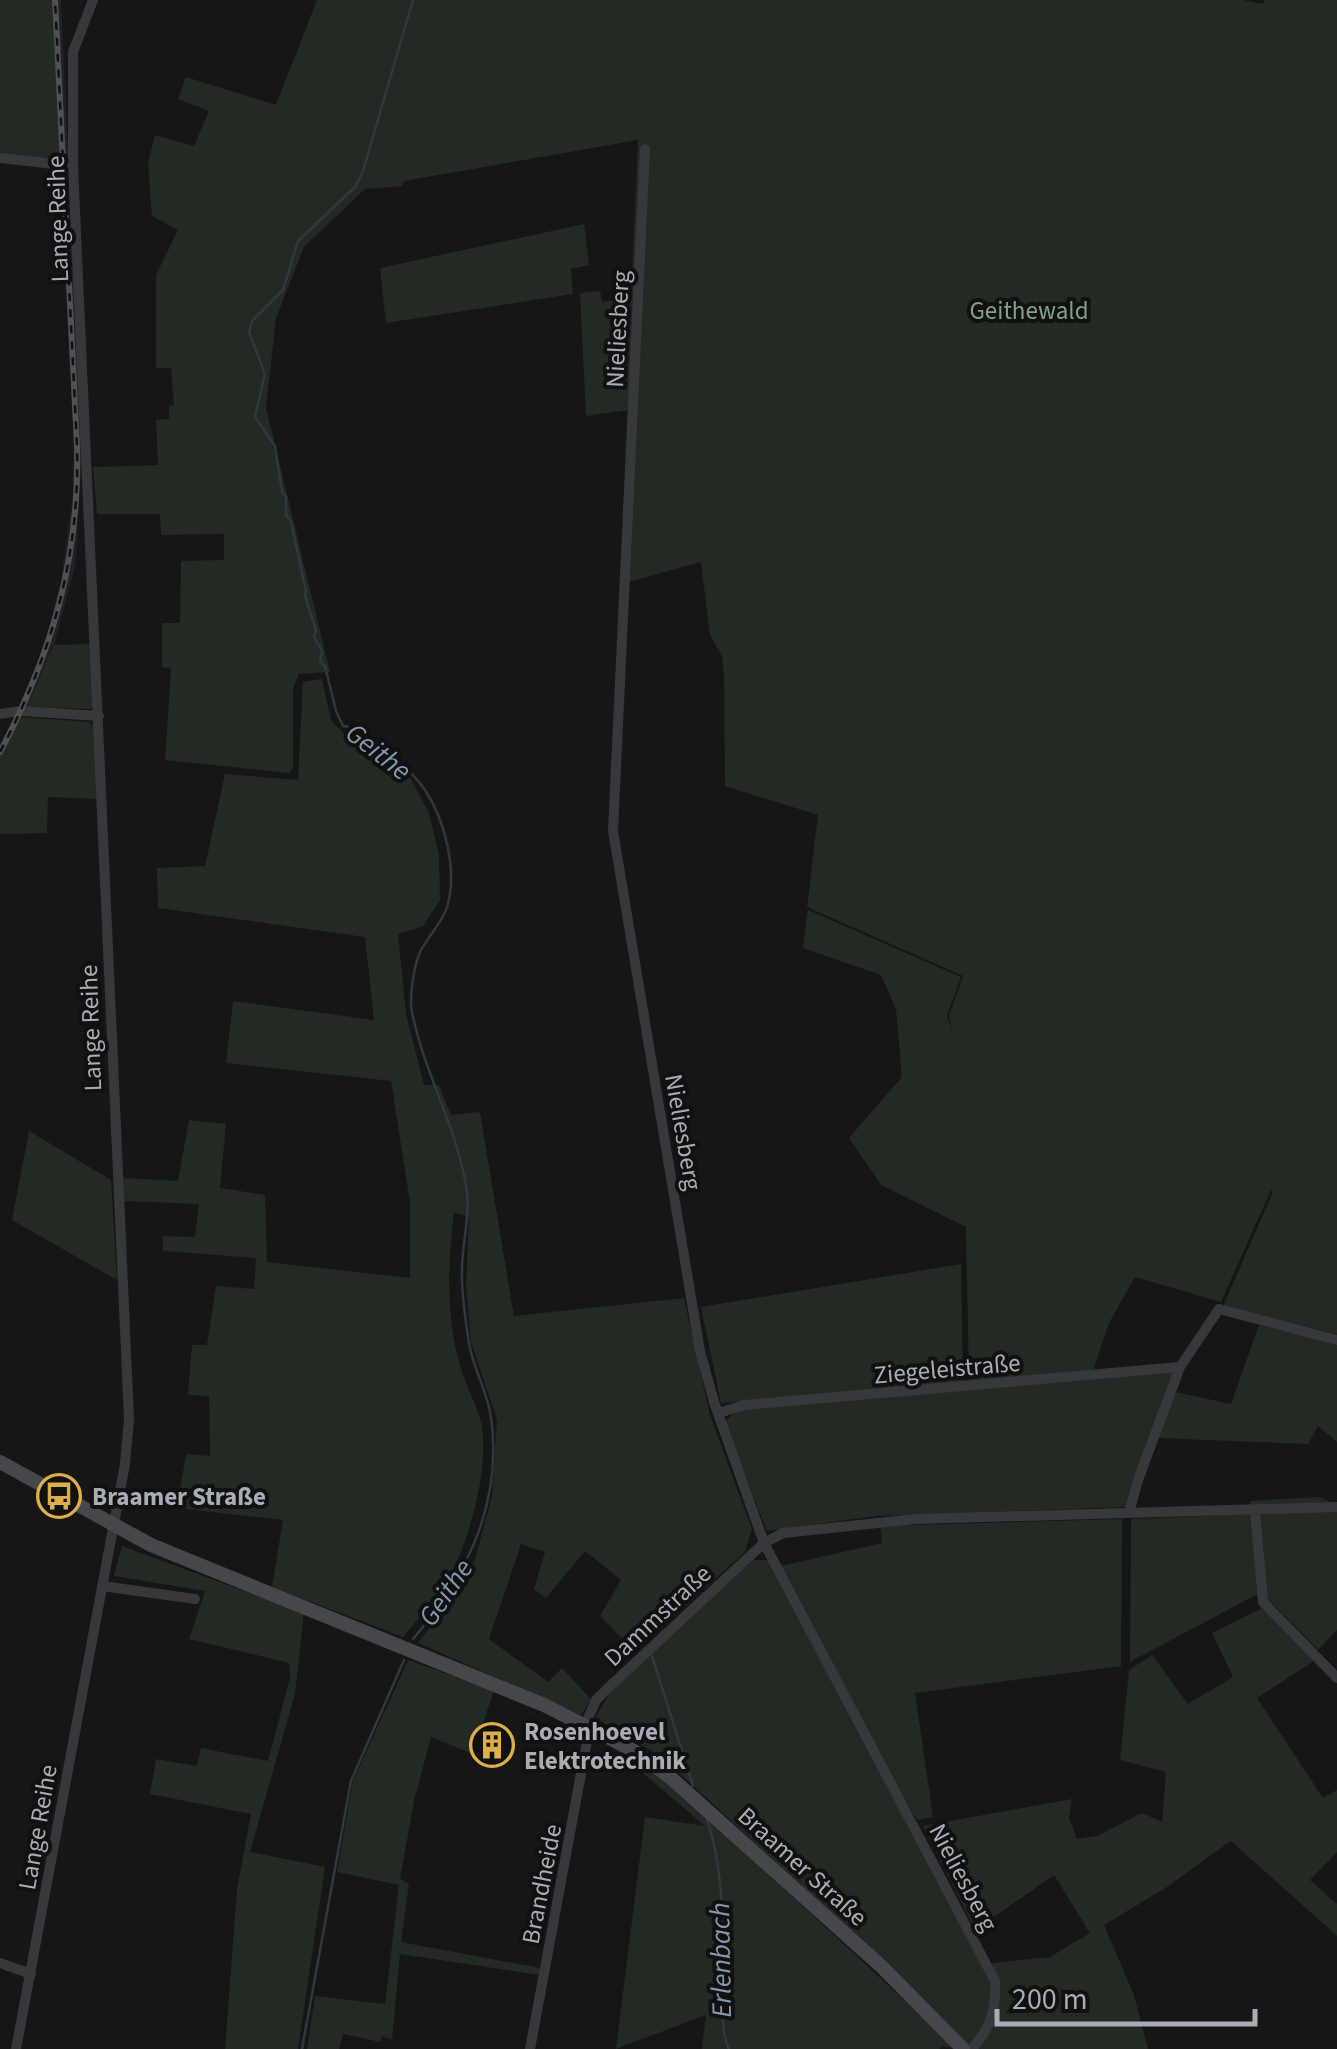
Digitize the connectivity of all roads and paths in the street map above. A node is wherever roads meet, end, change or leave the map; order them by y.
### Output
1 (93, 0) edge
2 (645, 149) dead end
3 (0, 158) edge
4 (74, 166) junction
5 (0, 714) edge
6 (98, 716) junction
7 (1337, 1340) edge
8 (1180, 1368) junction
9 (719, 1413) junction
10 (0, 1462) edge
11 (1337, 1508) edge
12 (1255, 1510) junction
13 (1129, 1513) junction
14 (114, 1528) junction
15 (764, 1543) junction
16 (102, 1586) junction
17 (195, 1599) dead end
18 (1337, 1678) edge
19 (588, 1724) junction
20 (0, 1962) edge
21 (31, 1974) junction
22 (16, 2049) edge
23 (530, 2049) edge
24 (963, 2049) edge
25 (972, 2049) edge

1 - 4 street, Lange Reihe
2 - 9 street, Nieliesberg
3 - 4 street
4 - 6 street, Lange Reihe
5 - 6 street
6 - 14 street, Lange Reihe
7 - 8 street
8 - 9 street, Ziegeleistraße
8 - 13 street
9 - 15 street, Nieliesberg
10 - 14 street, Braamer Straße
11 - 12 street
12 - 13 street
12 - 18 street
13 - 15 street
14 - 16 street, Lange Reihe
14 - 19 street, Braamer Straße
15 - 19 street, Dammstraße
15 - 25 street, Nieliesberg
16 - 17 street
16 - 21 street, Lange Reihe
19 - 23 street, Brandheide
19 - 24 street, Braamer Straße
20 - 21 street
21 - 22 street, Lange Reihe

